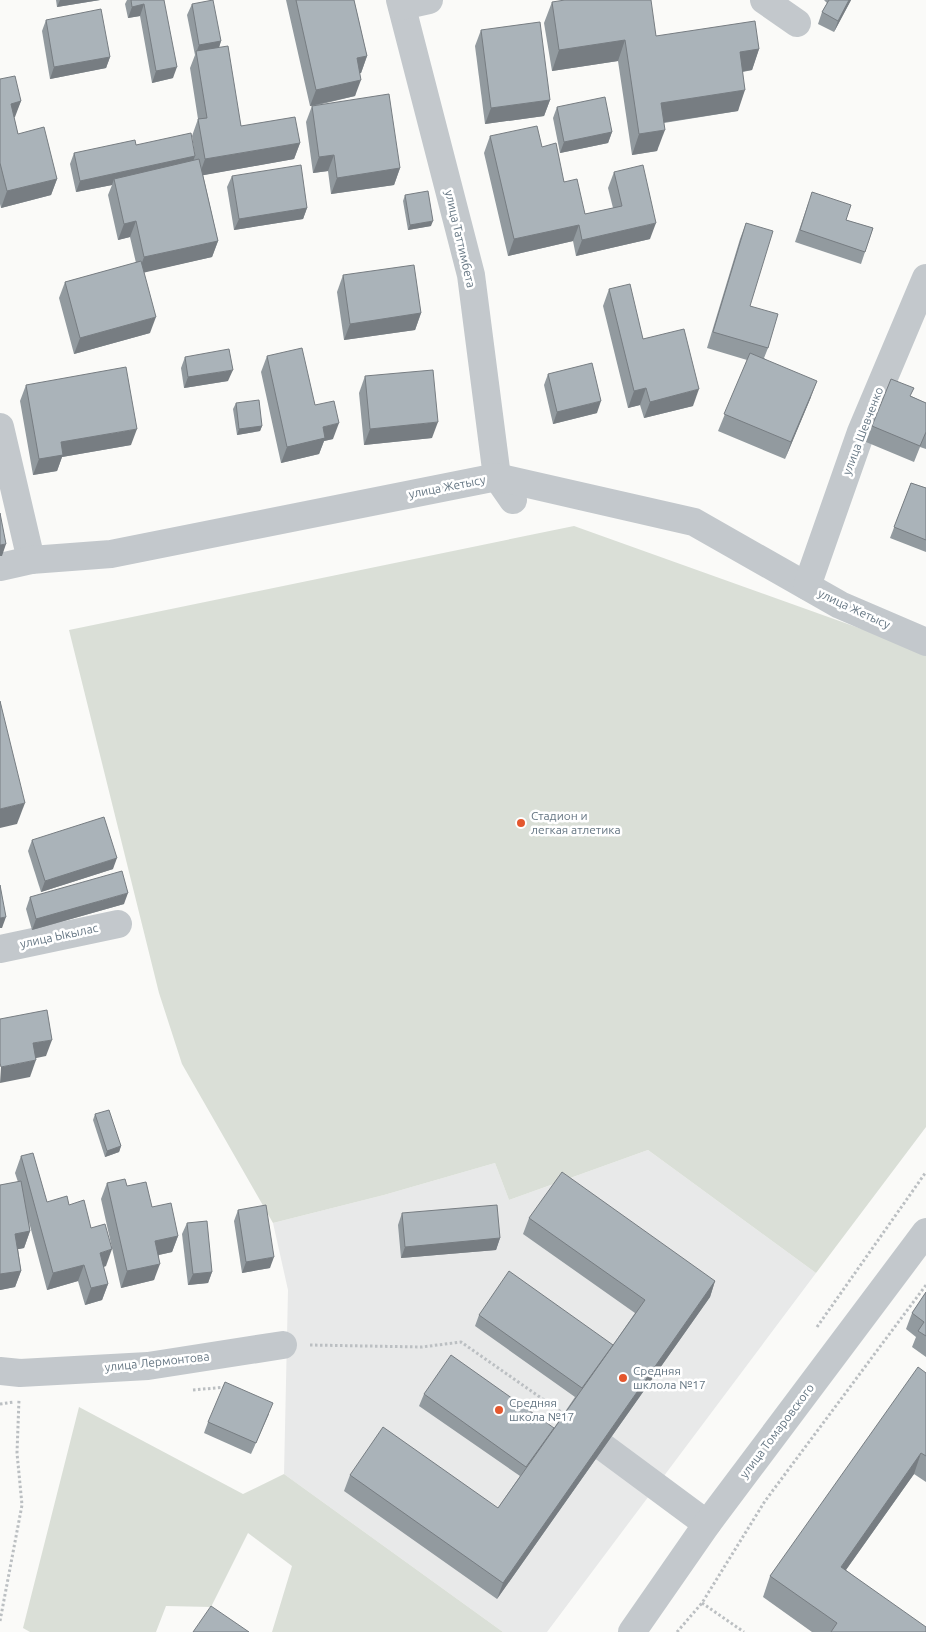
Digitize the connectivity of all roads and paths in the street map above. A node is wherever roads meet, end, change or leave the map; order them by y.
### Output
1 (429, 0) edge
2 (764, 0) edge
3 (401, 3) edge
4 (797, 23) dead end
5 (926, 278) edge
6 (0, 427) edge
7 (496, 477) junction
8 (513, 500) dead end
9 (31, 560) junction
10 (0, 567) edge
11 (807, 586) junction
12 (926, 642) edge
13 (118, 924) dead end
14 (0, 949) edge
15 (924, 1238) edge
16 (926, 1285) edge
17 (283, 1345) joint
18 (10, 1372) edge
19 (568, 1417) edge
20 (603, 1447) edge
21 (707, 1524) junction
22 (702, 1603) junction
23 (0, 1621) edge
24 (632, 1632) edge
25 (677, 1632) edge
26 (744, 1632) edge

1 - 3 street, улица Таттимбета
2 - 4 street
3 - 7 street, улица Таттимбета
5 - 11 street, улица Шевченко
6 - 9 street
7 - 8 street, улица Таттимбета
7 - 9 street, улица Жетысу
7 - 11 street, улица Жетысу
9 - 10 street, улица Жетысу
11 - 12 street, улица Жетысу
13 - 14 street, улица Ыкылас
15 - 21 street, улица Томаровского
16 - 22 path
17 - 18 street, улица Лермонтова
17 - 19 path
18 - 23 path
20 - 21 street
21 - 24 street, улица Томаровского
22 - 25 path
22 - 26 path

